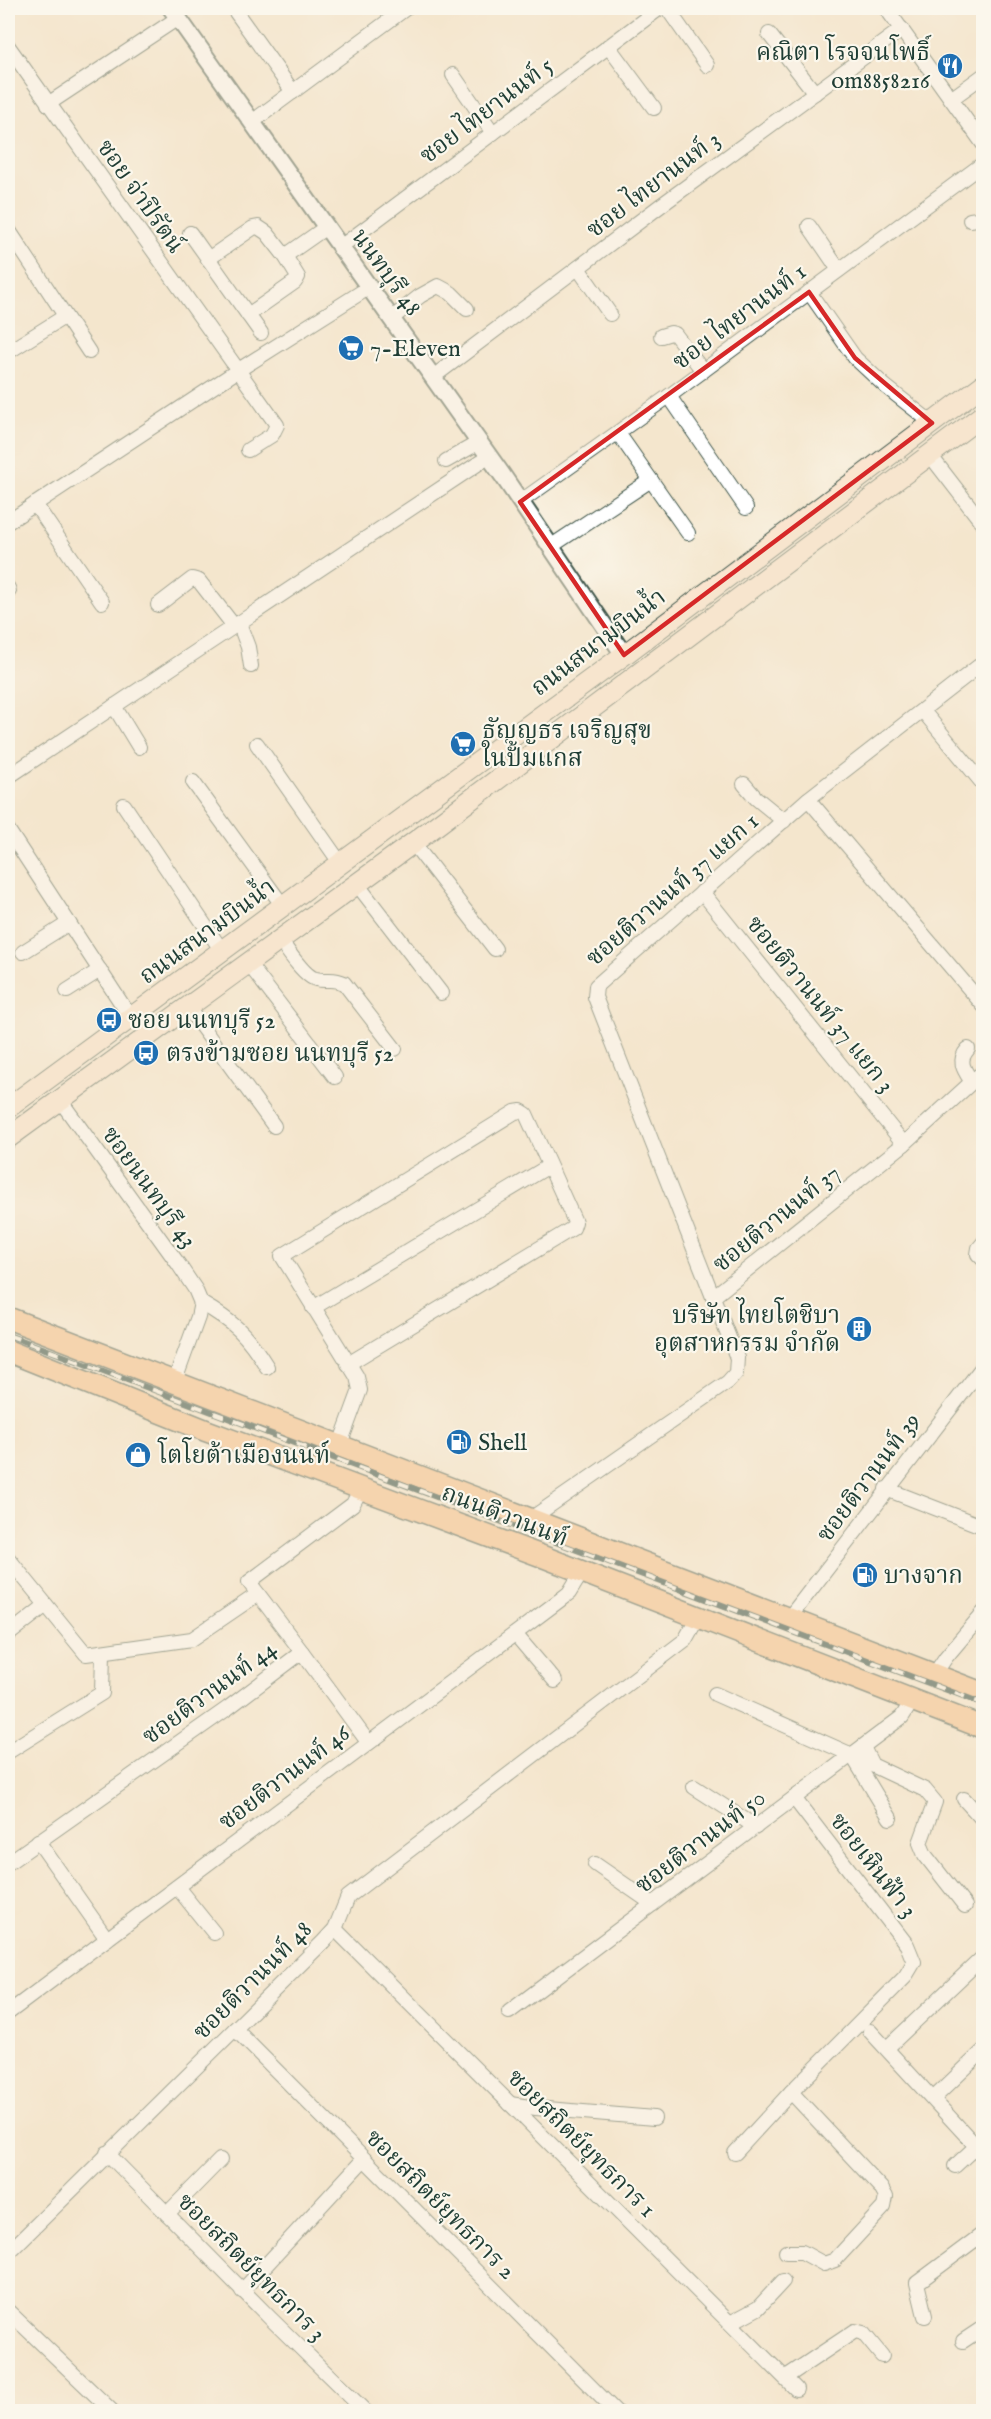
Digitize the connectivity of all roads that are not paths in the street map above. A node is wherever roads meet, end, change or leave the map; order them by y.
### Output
1 (233, 8) edge
2 (406, 8) edge
3 (660, 8) edge
4 (667, 8) edge
5 (886, 8) edge
6 (175, 13) edge
7 (902, 29) junction
8 (769, 34) dead end
9 (8, 46) edge
10 (608, 46) junction
11 (707, 65) dead end
12 (453, 75) dead end
13 (984, 75) edge
14 (293, 92) junction
15 (815, 93) junction
16 (951, 99) junction
17 (48, 104) junction
18 (654, 108) dead end
19 (252, 122) junction
20 (492, 133) junction
21 (984, 145) edge
22 (984, 163) edge
23 (809, 226) dead end
24 (325, 228) junction
25 (8, 229) edge
26 (190, 232) dead end
27 (339, 248) junction
28 (285, 256) junction
29 (208, 259) junction
30 (578, 268) junction
31 (839, 270) junction
32 (368, 288) junction
33 (809, 292) junction
34 (467, 309) dead end
35 (610, 314) dead end
36 (248, 315) junction
37 (64, 317) junction
38 (391, 320) junction
39 (261, 333) dead end
40 (661, 336) dead end
41 (8, 352) edge
42 (89, 352) dead end
43 (237, 371) junction
44 (703, 371) junction
45 (433, 377) junction
46 (984, 384) edge
47 (669, 396) junction
48 (984, 414) edge
49 (932, 423) junction
50 (618, 433) junction
51 (478, 443) junction
52 (248, 450) dead end
53 (930, 455) junction
54 (488, 457) junction
55 (446, 461) dead end
56 (651, 480) junction
57 (520, 502) junction
58 (35, 504) junction
59 (746, 508) dead end
60 (8, 522) edge
61 (984, 525) edge
62 (688, 533) dead end
63 (550, 547) junction
64 (102, 602) dead end
65 (158, 605) dead end
66 (237, 624) junction
67 (624, 655) junction
68 (984, 662) edge
69 (251, 666) dead end
70 (638, 674) junction
71 (114, 706) junction
72 (923, 711) junction
73 (257, 744) dead end
74 (139, 747) dead end
75 (8, 777) edge
76 (193, 782) dead end
77 (744, 784) dead end
78 (984, 786) edge
79 (808, 799) junction
80 (124, 805) dead end
81 (784, 821) junction
82 (8, 830) edge
83 (413, 843) junction
84 (341, 864) junction
85 (357, 884) junction
86 (702, 892) junction
87 (283, 906) junction
88 (69, 923) junction
89 (280, 940) junction
90 (495, 949) dead end
91 (222, 951) junction
92 (23, 952) dead end
93 (248, 963) junction
94 (100, 970) junction
95 (67, 991) dead end
96 (441, 993) dead end
97 (984, 1006) edge
98 (188, 1008) junction
99 (132, 1018) junction
100 (968, 1048) dead end
101 (395, 1049) dead end
102 (984, 1071) edge
103 (334, 1077) dead end
104 (972, 1082) junction
105 (60, 1100) junction
106 (8, 1108) edge
107 (274, 1126) dead end
108 (8, 1138) edge
109 (904, 1144) junction
110 (549, 1166) junction
111 (983, 1242) edge
112 (984, 1260) edge
113 (713, 1298) junction
114 (201, 1303) junction
115 (314, 1308) junction
116 (8, 1318) edge
117 (8, 1352) edge
118 (348, 1364) junction
119 (984, 1365) edge
120 (267, 1367) dead end
121 (174, 1383) junction
122 (339, 1447) junction
123 (361, 1488) junction
124 (886, 1489) junction
125 (529, 1520) junction
126 (984, 1527) edge
127 (555, 1529) junction
128 (544, 1557) junction
129 (8, 1558) edge
130 (582, 1572) junction
131 (258, 1594) junction
132 (46, 1605) junction
133 (984, 1612) edge
134 (698, 1617) junction
135 (789, 1618) junction
136 (515, 1634) junction
137 (8, 1635) edge
138 (103, 1652) junction
139 (302, 1652) junction
140 (934, 1675) junction
141 (555, 1681) dead end
142 (715, 1694) dead end
143 (984, 1694) edge
144 (912, 1701) junction
145 (984, 1728) edge
146 (369, 1742) junction
147 (858, 1751) junction
148 (8, 1752) edge
149 (694, 1787) dead end
150 (794, 1798) junction
151 (964, 1799) dead end
152 (890, 1818) dead end
153 (984, 1821) edge
154 (756, 1827) junction
155 (38, 1841) junction
156 (8, 1863) edge
157 (595, 1864) dead end
158 (177, 1887) junction
159 (653, 1904) junction
160 (965, 1906) dead end
161 (335, 1929) junction
162 (214, 1933) dead end
163 (107, 1939) junction
164 (984, 1956) edge
165 (508, 2012) dead end
166 (8, 2013) edge
167 (234, 2029) junction
168 (870, 2031) dead end
169 (887, 2048) junction
170 (984, 2050) edge
171 (791, 2092) junction
172 (934, 2098) junction
173 (510, 2104) junction
174 (654, 2118) dead end
175 (980, 2143) edge
176 (107, 2153) junction
177 (735, 2153) dead end
178 (364, 2159) junction
179 (220, 2160) dead end
180 (955, 2166) dead end
181 (167, 2214) junction
182 (982, 2239) edge
183 (786, 2252) dead end
184 (8, 2253) edge
185 (783, 2281) dead end
186 (242, 2291) junction
187 (8, 2311) edge
188 (925, 2316) dead end
189 (732, 2322) junction
190 (984, 2327) edge
191 (963, 2341) dead end
192 (882, 2356) dead end
193 (786, 2378) junction
194 (796, 2389) dead end
195 (113, 2412) edge
196 (366, 2412) edge
197 (616, 2412) edge

1 - 14 street
2 - 14 street
3 - 10 street, ซอย ไทยานนท์ 5
4 - 11 street
5 - 7 street
6 - 17 street
6 - 19 street, นนทบุรี 48
7 - 15 street, ซอย ไทยานนท์ 3
7 - 16 street
8 - 15 street
9 - 17 street, ซอย จ่าปิรัตน์
10 - 18 street
10 - 20 street, ซอย ไทยานนท์ 5
12 - 20 street
13 - 16 street
14 - 19 street
15 - 30 street, ซอย ไทยานนท์ 3
16 - 21 street
17 - 43 street, ซอย จ่าปิรัตน์
19 - 24 street, นนทบุรี 48
20 - 27 street, ซอย ไทยานนท์ 5
22 - 31 street, ซอย ไทยานนท์ 1
23 - 31 street
24 - 27 street, นนทบุรี 48
24 - 28 street
25 - 37 street
26 - 29 street
27 - 32 street, นนทบุรี 48
28 - 29 street
28 - 36 street
29 - 36 street
30 - 35 street
30 - 45 street, ซอย ไทยานนท์ 3
31 - 33 street, ซอย ไทยานนท์ 1
32 - 38 street, นนทบุรี 48
32 - 43 street
33 - 44 street, ซอย ไทยานนท์ 1
33 - 49 street
34 - 38 street
36 - 39 street
37 - 41 street
37 - 42 street
38 - 45 street, นนทบุรี 48
40 - 44 street
43 - 52 street, ซอย จ่าปิรัตน์
43 - 58 street
44 - 47 street, ซอย ไทยานนท์ 1
45 - 51 street, นนทบุรี 48
46 - 49 main road, ถนนสนามบินน้ำ
47 - 50 street, ซอย ไทยานนท์ 1
47 - 59 street
48 - 53 main road, ถนนสนามบินน้ำ
49 - 67 main road, ถนนสนามบินน้ำ
50 - 56 street
50 - 57 street, ซอย ไทยานนท์ 1
51 - 54 street, นนทบุรี 48
51 - 55 street
53 - 61 street
53 - 70 main road, ถนนสนามบินน้ำ
54 - 57 street, นนทบุรี 48
54 - 66 street
56 - 62 street
56 - 63 street
57 - 63 street, นนทบุรี 48
58 - 60 street
58 - 64 street
63 - 67 street, นนทบุรี 48
65 - 66 street
66 - 69 street
66 - 71 street
67 - 70 main road
67 - 84 main road, ถนนสนามบินน้ำ
68 - 72 street, ซอยติวานนท์ 37 แยก 1
70 - 83 main road, ถนนสนามบินน้ำ
71 - 74 street
71 - 75 street
72 - 78 street
72 - 79 street, ซอยติวานนท์ 37 แยก 1
73 - 84 street
76 - 87 street
77 - 81 street
79 - 81 street, ซอยติวานนท์ 37 แยก 1
79 - 97 street
80 - 91 street
81 - 86 street, ซอยติวานนท์ 37 แยก 1
82 - 88 street
83 - 85 main road, ถนนสนามบินน้ำ
83 - 90 street
84 - 87 main road, ถนนสนามบินน้ำ
85 - 89 main road, ถนนสนามบินน้ำ
85 - 96 street
86 - 109 street, ซอยติวานนท์ 37 แยก 3
86 - 113 street, ซอยติวานนท์ 37 แยก 1
87 - 91 main road, ถนนสนามบินน้ำ
88 - 92 street
88 - 94 street
89 - 93 main road, ถนนสนามบินน้ำ
89 - 101 street
91 - 99 main road, ถนนสนามบินน้ำ
93 - 98 main road, ถนนสนามบินน้ำ
93 - 103 street
94 - 95 street
94 - 99 street
98 - 105 main road, ถนนสนามบินน้ำ
98 - 107 street
99 - 106 main road, ถนนสนามบินน้ำ
100 - 104 street
102 - 104 street, ซอยติวานนท์ 37
104 - 109 street, ซอยติวานนท์ 37
105 - 108 main road, ถนนสนามบินน้ำ
105 - 114 street, ซอยนนทบุรี 43
109 - 113 street, ซอยติวานนท์ 37
110 - 115 street
110 - 115 street
110 - 118 street
111 - 112 street
113 - 125 street, ซอยติวานนท์ 37
114 - 120 street
114 - 121 street
115 - 118 street
116 - 121 main road, ถนนติวานนท์
117 - 123 main road, ถนนติวานนท์
118 - 122 street
119 - 124 street, ซอยติวานนท์ 39
121 - 122 main road, ถนนติวานนท์
122 - 125 main road, ถนนติวานนท์
123 - 128 main road, ถนนติวานนท์
123 - 131 street
124 - 126 street
124 - 135 street, ซอยติวานนท์ 39
125 - 127 main road, ถนนติวานนท์
127 - 128 main road
127 - 135 main road, ถนนติวานนท์
128 - 130 main road, ถนนติวานนท์
129 - 132 street
130 - 134 main road, ถนนติวานนท์
130 - 136 street, ซอยติวานนท์ 46
131 - 138 street
131 - 139 street, ซอยติวานนท์ 44
132 - 137 street
132 - 138 street
133 - 140 street
134 - 144 main road, ถนนติวานนท์
134 - 161 street, ซอยติวานนท์ 48
135 - 140 main road, ถนนติวานนท์
136 - 141 street
136 - 146 street, ซอยติวานนท์ 46
138 - 148 street
139 - 146 street
139 - 155 street, ซอยติวานนท์ 44
140 - 143 main road, ถนนติวานนท์
142 - 147 street
144 - 145 main road, ถนนติวานนท์
144 - 147 street, ซอยติวานนท์ 50
146 - 158 street, ซอยติวานนท์ 46
147 - 150 street, ซอยติวานนท์ 50
147 - 152 street
147 - 160 street
149 - 154 street
150 - 154 street, ซอยติวานนท์ 50
150 - 171 street, ซอยเหินฟ้า 3
151 - 153 street
154 - 159 street, ซอยติวานนท์ 50
155 - 156 street, ซอยติวานนท์ 44
155 - 163 street
157 - 159 street
158 - 162 street
158 - 163 street, ซอยติวานนท์ 46
159 - 165 street, ซอยติวานนท์ 50
161 - 167 street, ซอยติวานนท์ 48
161 - 173 street, ซอยสถิตย์ยุทธการ 1
163 - 166 street, ซอยติวานนท์ 46
164 - 169 street
167 - 176 street, ซอยติวานนท์ 48
167 - 178 street, ซอยสถิตย์ยุทธการ 2
168 - 169 street
169 - 172 street
170 - 172 street
171 - 177 street
171 - 183 street
172 - 175 street
173 - 174 street
173 - 189 street, ซอยสถิตย์ยุทธการ 1
175 - 180 street
176 - 181 street, ซอยสถิตย์ยุทธการ 3
176 - 184 street, ซอยติวานนท์ 48
178 - 186 street
178 - 197 street, ซอยสถิตย์ยุทธการ 2
179 - 181 street
181 - 186 street, ซอยสถิตย์ยุทธการ 3
182 - 188 street
185 - 189 street
186 - 196 street, ซอยสถิตย์ยุทธการ 3
187 - 195 street
189 - 193 street, ซอยสถิตย์ยุทธการ 1
190 - 191 street
192 - 193 street
193 - 194 street, ซอยสถิตย์ยุทธการ 1

